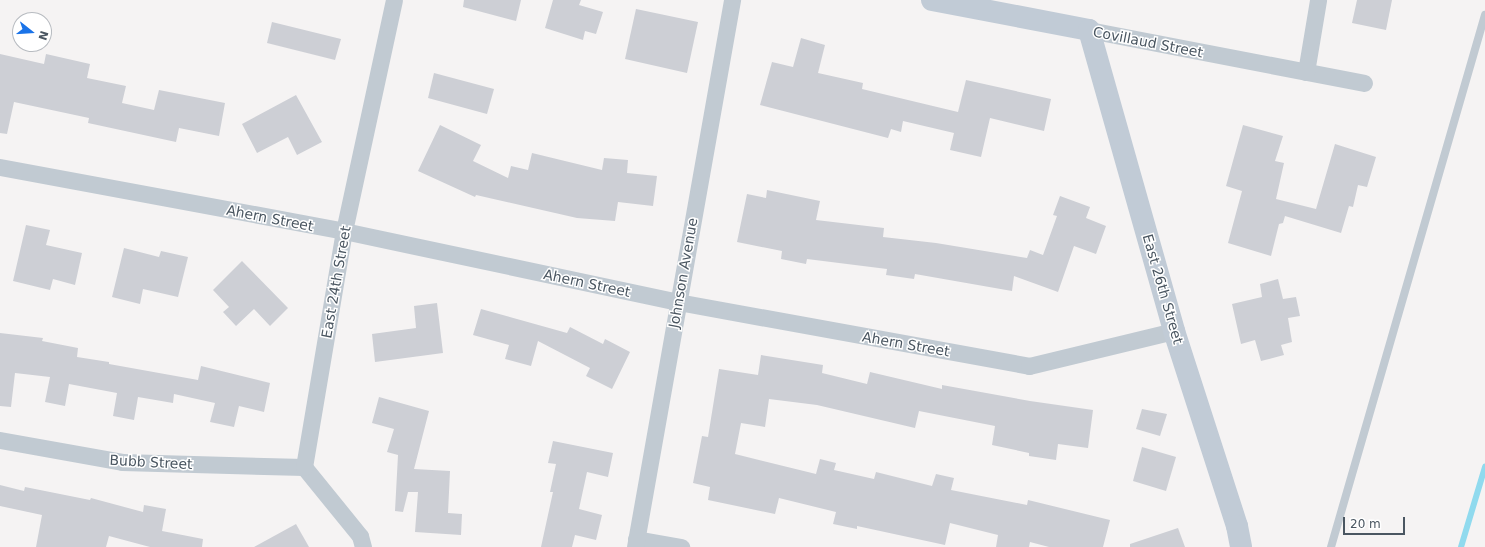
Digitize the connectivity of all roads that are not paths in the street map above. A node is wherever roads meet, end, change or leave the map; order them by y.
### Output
1 (394, 0) edge
2 (732, 0) edge
3 (932, 0) edge
4 (1318, 0) edge
5 (1485, 15) edge
6 (1089, 30) junction
7 (1306, 72) junction
8 (1364, 83) dead end
9 (0, 167) edge
10 (344, 231) junction
11 (678, 302) junction
12 (1174, 331) junction
13 (0, 440) edge
14 (304, 467) junction
15 (636, 543) edge
16 (363, 547) edge
17 (681, 547) edge
18 (1241, 547) edge
19 (1331, 547) edge

1 - 10 street, East 24th Street
2 - 11 street, Johnson Avenue
3 - 6 street, Covillaud Street
4 - 7 street
5 - 19 lane
6 - 7 street, Covillaud Street
6 - 12 street, East 26th Street
7 - 8 street, Covillaud Street
9 - 10 street, Ahern Street
10 - 11 street, Ahern Street
10 - 14 street, East 24th Street
11 - 12 street, Ahern Street
11 - 15 street, Johnson Avenue
12 - 18 street, East 26th Street
13 - 14 street, Bubb Street
14 - 16 street
15 - 17 street

